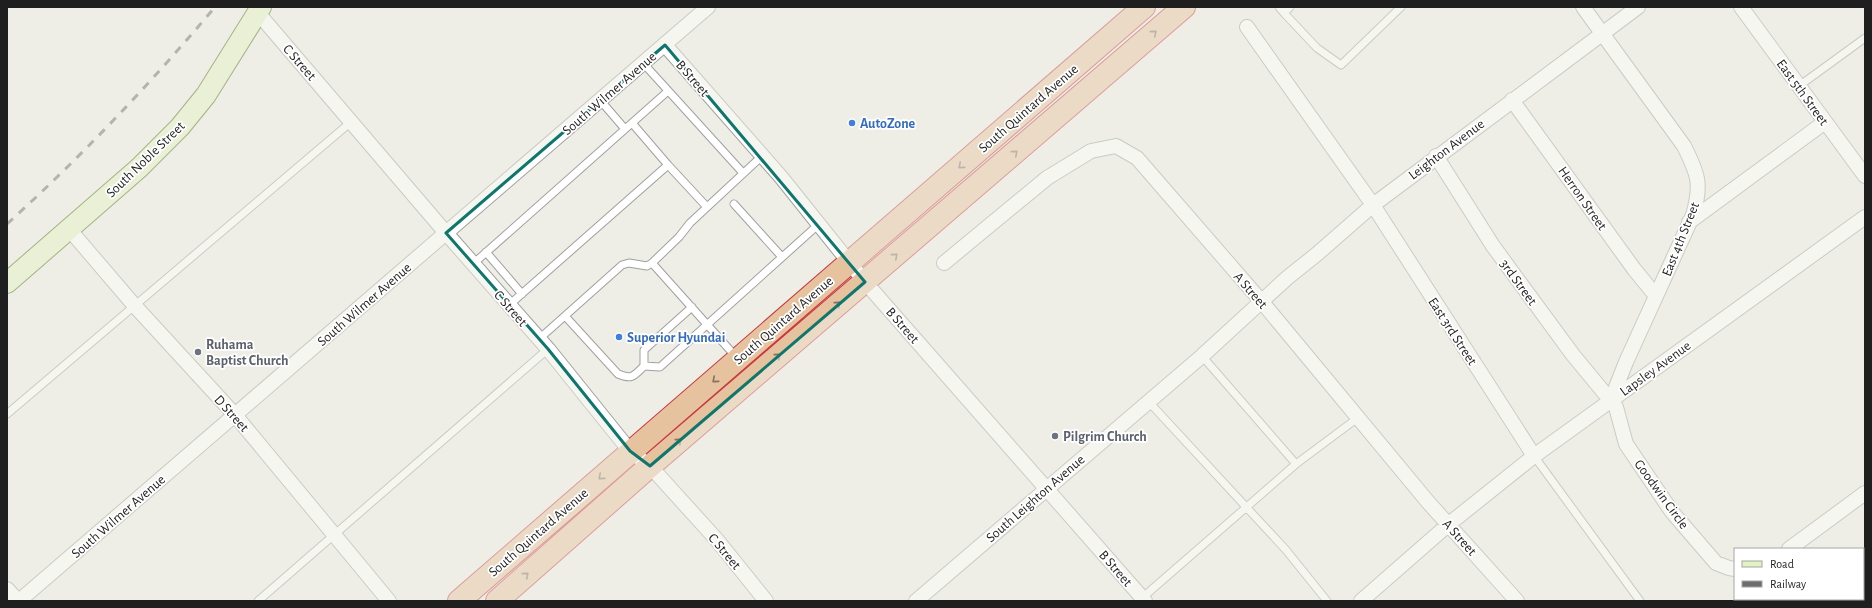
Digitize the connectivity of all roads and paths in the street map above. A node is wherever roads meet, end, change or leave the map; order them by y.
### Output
1 (708, 7) edge
2 (1144, 7) edge
3 (1184, 7) edge
4 (1290, 7) edge
5 (1401, 7) edge
6 (1583, 7) edge
7 (1638, 7) edge
8 (1741, 7) edge
9 (259, 10) edge
10 (1281, 10) edge
11 (1247, 27) dead end
12 (1602, 33) junction
13 (1865, 38) edge
14 (665, 45) junction
15 (643, 63) junction
16 (1799, 86) junction
17 (668, 91) junction
18 (600, 100) junction
19 (1512, 100) junction
20 (351, 122) junction
21 (1825, 122) junction
22 (632, 123) junction
23 (625, 129) junction
24 (762, 156) junction
25 (1436, 156) junction
26 (668, 166) junction
27 (743, 173) junction
28 (1865, 176) edge
29 (734, 204) dead end
30 (1372, 205) junction
31 (707, 207) junction
32 (1865, 217) edge
33 (1689, 222) junction
34 (819, 224) junction
35 (69, 229) junction
36 (446, 233) junction
37 (486, 252) junction
38 (782, 257) junction
39 (850, 260) junction
40 (944, 262) dead end
41 (652, 263) junction
42 (473, 264) junction
43 (865, 282) junction
44 (7, 283) edge
45 (522, 294) junction
46 (1656, 296) junction
47 (1262, 302) junction
48 (134, 305) junction
49 (509, 305) junction
50 (692, 307) junction
51 (565, 316) junction
52 (707, 324) junction
53 (543, 344) junction
54 (1202, 356) junction
55 (739, 359) junction
56 (644, 366) junction
57 (1611, 400) junction
58 (1148, 401) junction
59 (7, 414) edge
60 (236, 415) junction
61 (1359, 417) junction
62 (630, 451) junction
63 (1534, 456) junction
64 (1296, 464) junction
65 (650, 466) junction
66 (1046, 488) junction
67 (1865, 493) edge
68 (1247, 506) junction
69 (1449, 524) junction
70 (336, 535) junction
71 (1789, 548) edge
72 (1734, 569) edge
73 (7, 588) edge
74 (1144, 599) edge
75 (19, 601) edge
76 (258, 601) edge
77 (389, 601) edge
78 (459, 601) edge
79 (497, 601) edge
80 (766, 601) edge
81 (916, 601) edge
82 (1327, 601) edge
83 (1361, 601) edge
84 (1517, 601) edge
85 (1640, 601) edge

1 - 14 street, South Wilmer Avenue
2 -> 39 highway, South Quintard Avenue
43 -> 3 highway, South Quintard Avenue
4 - 10 lane
5 - 10 lane
6 - 12 street, East 4th Street
7 - 12 street, Leighton Avenue
8 - 16 street, East 5th Street
9 - 20 street, C Street
9 - 35 main road, South Noble Street
11 - 30 street, East 3rd Street
12 - 19 street, Leighton Avenue
12 - 33 street, East 4th Street
13 - 16 lane
14 - 15 street, South Wilmer Avenue
14 - 24 street, B Street
15 - 17 lane
15 - 18 street, South Wilmer Avenue
16 - 21 street, East 5th Street
17 - 22 lane
17 - 27 lane
18 - 23 lane
18 - 36 street, South Wilmer Avenue
19 - 25 street, Leighton Avenue
19 - 46 street, Herron Street
20 - 36 street, C Street
20 - 48 lane
21 - 28 street, East 5th Street
21 - 33 street
22 - 23 lane
22 - 26 lane
23 - 37 lane
24 - 27 lane
24 - 34 street, B Street
25 - 30 street, Leighton Avenue
25 - 57 street, 3rd Street
26 - 31 lane
26 - 45 lane
27 - 31 lane
29 - 38 lane
30 - 47 street, Leighton Avenue
30 - 63 street, East 3rd Street
31 - 41 lane
32 - 57 street, Lapsley Avenue
33 - 46 street, East 4th Street
34 - 38 lane
34 - 39 street, B Street
35 - 44 main road, South Noble Street
35 - 48 street, D Street
36 - 42 street, C Street
36 - 60 street, South Wilmer Avenue
37 - 42 lane
37 - 45 lane
38 - 52 lane
39 - 43 street, B Street
39 - 55 highway, South Quintard Avenue
40 - 47 street, A Street
41 - 50 lane
41 - 51 lane
42 - 49 street, C Street
65 -> 43 highway, South Quintard Avenue
43 - 66 street, B Street
45 - 49 lane
46 - 57 street, East 4th Street
47 - 54 street, South Leighton Avenue
47 - 61 street, A Street
48 - 59 lane
48 - 60 street, D Street
49 - 53 street, C Street
50 - 52 lane
50 - 56 lane
51 - 53 lane
51 - 56 lane
52 - 55 lane
52 - 56 lane
53 - 62 street, C Street
53 - 70 lane
54 - 58 street, South Leighton Avenue
54 - 64 lane
55 -> 62 highway, South Quintard Avenue
57 - 63 street, Lapsley Avenue
57 - 72 street, Goodwin Circle
58 - 66 street, South Leighton Avenue
58 - 68 lane
60 - 70 street, D Street
60 - 75 street, South Wilmer Avenue
61 - 64 lane
61 - 69 street, A Street
62 - 65 street, C Street
62 -> 78 highway, South Quintard Avenue
63 - 69 street, Lapsley Avenue
63 - 85 lane
64 - 68 lane
79 -> 65 highway, South Quintard Avenue
65 - 80 street, C Street
66 - 74 street, B Street
66 - 81 street, South Leighton Avenue
67 - 71 street
68 - 74 lane
68 - 82 lane
69 - 83 street, Lapsley Avenue
69 - 84 street, A Street
70 - 76 lane
70 - 77 street, D Street
73 - 75 street

